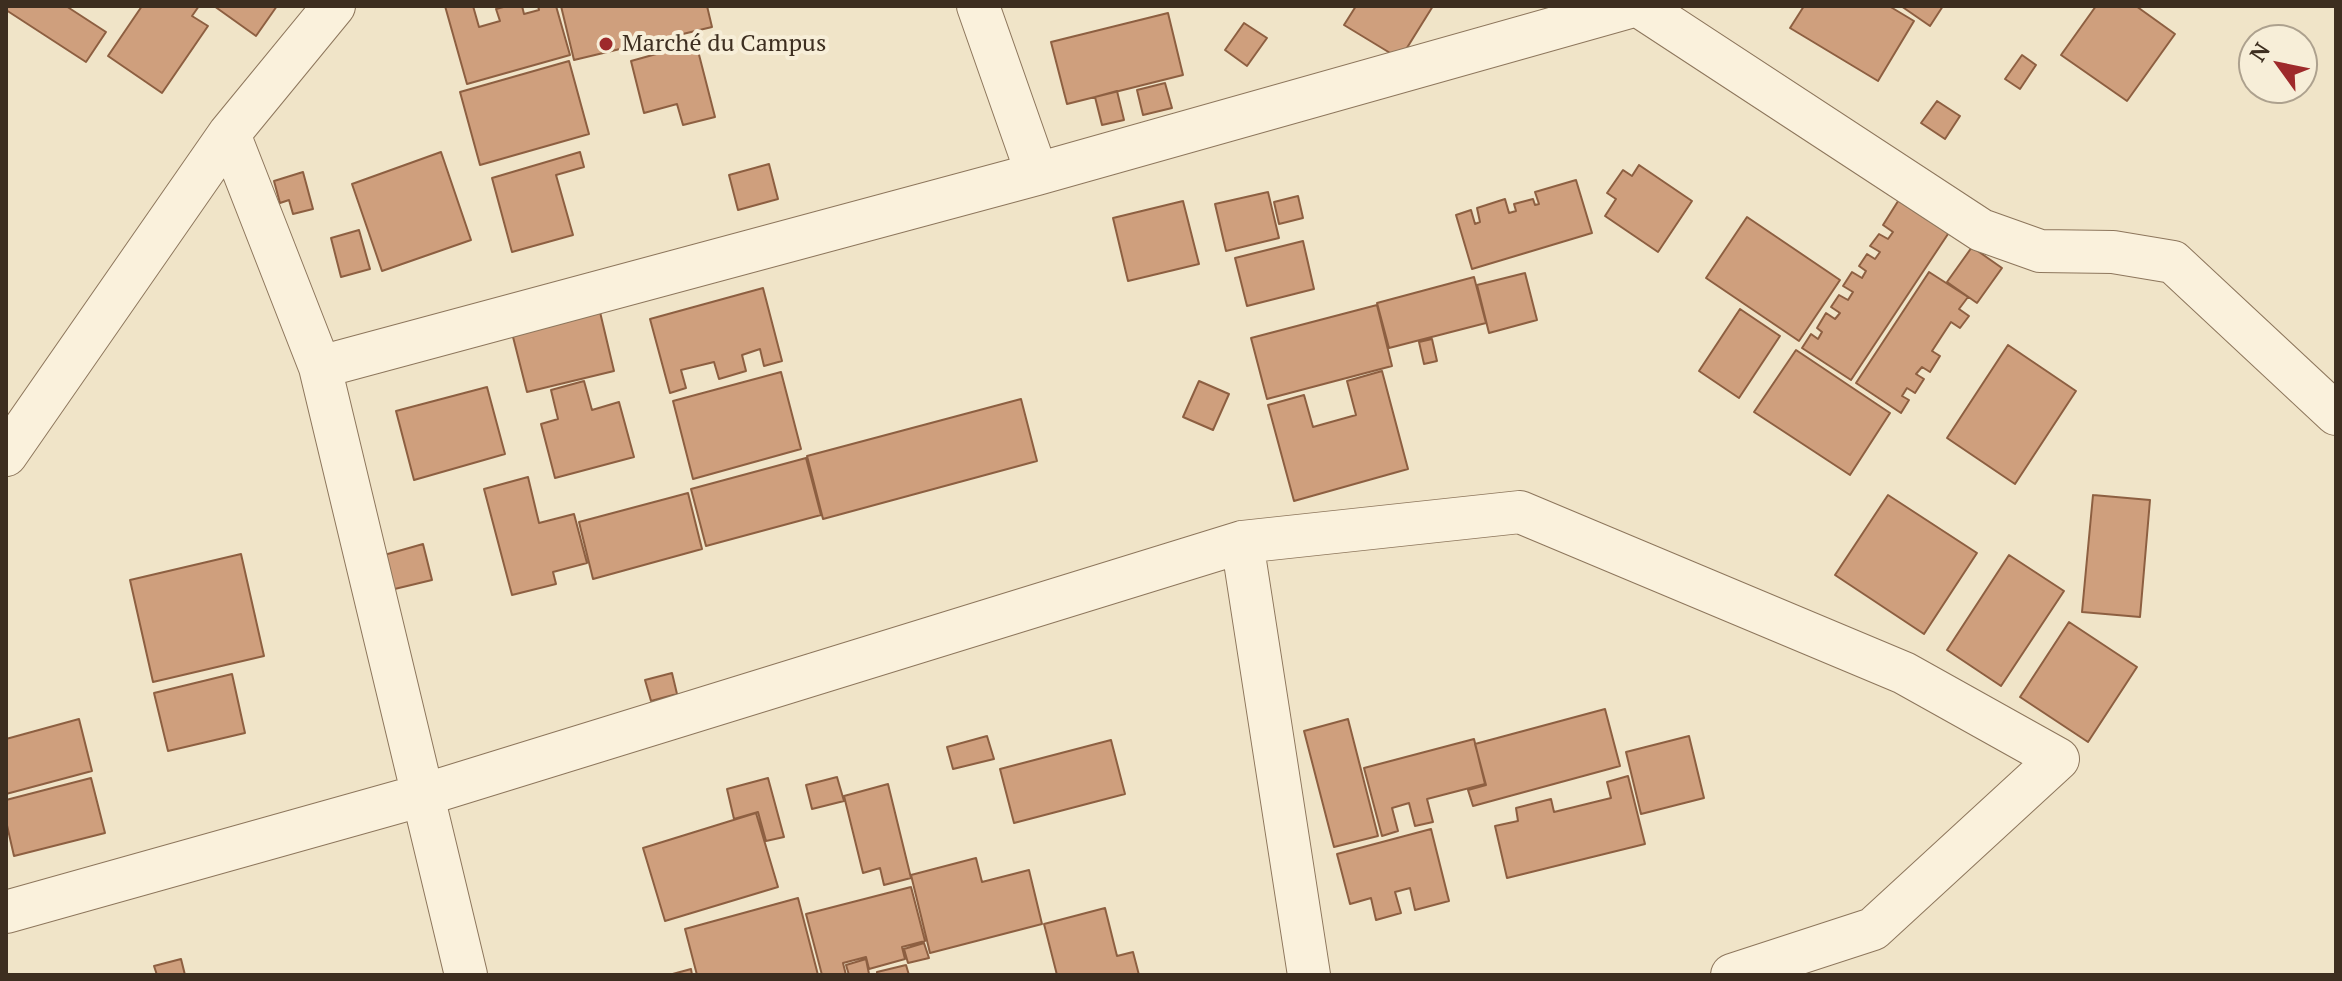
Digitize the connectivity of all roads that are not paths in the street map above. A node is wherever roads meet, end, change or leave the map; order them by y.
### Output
1 (334, 6) edge
2 (978, 6) edge
3 (1636, 6) edge
4 (229, 134) junction
5 (1037, 174) junction
6 (320, 367) junction
7 (2336, 414) edge
8 (6, 455) edge
9 (1242, 542) junction
10 (423, 795) junction
11 (6, 912) edge
12 (466, 975) edge
13 (1309, 975) edge
14 (1732, 975) edge

1 - 4 street
2 - 5 street
3 - 5 street
3 - 7 street
4 - 6 street
4 - 8 street
5 - 6 street
6 - 10 street
9 - 10 street
9 - 13 street
9 - 14 street
10 - 11 street
10 - 12 street

